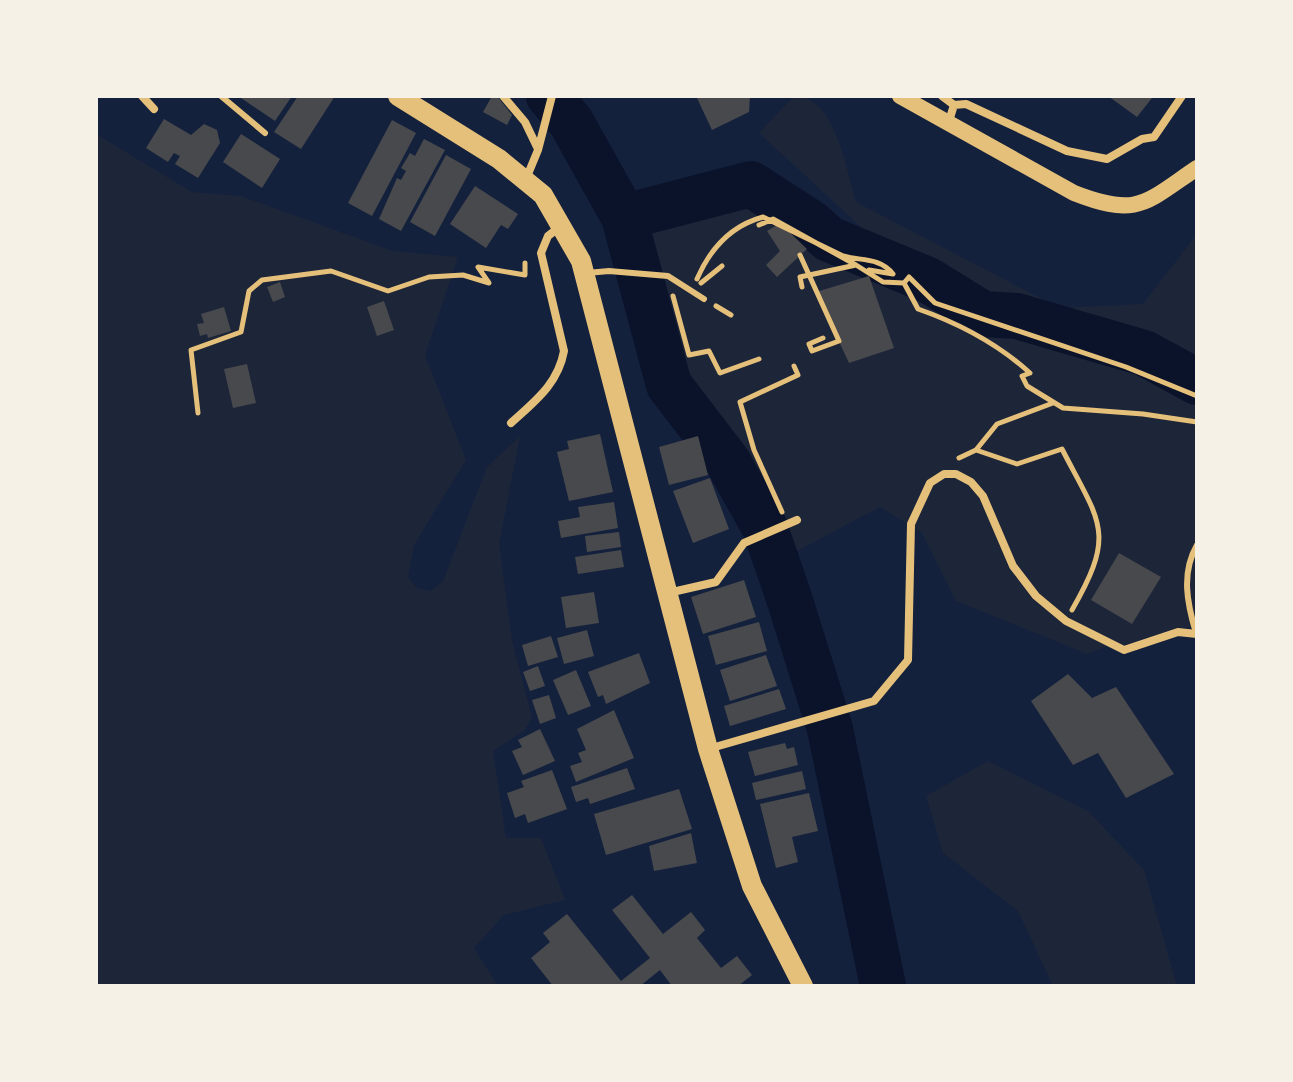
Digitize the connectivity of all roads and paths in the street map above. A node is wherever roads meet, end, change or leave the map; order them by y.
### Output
1 (142, 96) edge
2 (221, 96) edge
3 (398, 96) edge
4 (503, 96) edge
5 (552, 96) edge
6 (900, 96) edge
7 (942, 96) edge
8 (1182, 96) edge
9 (954, 105) junction
10 (154, 109) dead end
11 (949, 121) junction
12 (265, 133) dead end
13 (538, 150) junction
14 (1197, 168) edge
15 (526, 180) junction
16 (773, 219) junction
17 (759, 225) dead end
18 (555, 230) junction
19 (843, 256) junction
20 (802, 258) dead end
21 (856, 265) junction
22 (722, 266) dead end
23 (584, 273) junction
24 (904, 283) junction
25 (802, 287) dead end
26 (691, 291) junction
27 (704, 299) dead end
28 (991, 322) junction
29 (681, 328) dead end
30 (975, 334) junction
31 (823, 338) dead end
32 (759, 359) dead end
33 (794, 366) dead end
34 (1197, 396) edge
35 (1053, 403) junction
36 (198, 413) dead end
37 (1197, 422) edge
38 (511, 423) dead end
39 (797, 520) dead end
40 (787, 524) junction
41 (1197, 545) edge
42 (667, 593) junction
43 (1066, 621) junction
44 (1197, 634) edge
45 (708, 749) junction
46 (803, 986) edge

1 - 10 street
2 - 12 lane
3 - 15 main road
4 - 13 street
5 - 13 street
6 - 11 main road
7 - 9 street
8 - 9 street
9 - 11 street
11 - 14 main road
13 - 15 street
15 - 18 main road
16 - 17 path
16 - 19 path
16 - 26 path
18 - 23 main road
18 - 36 path
18 - 38 street
19 - 21 path
19 - 21 path
20 - 31 path
21 - 24 path
21 - 25 path
22 - 26 path
23 - 26 lane
23 - 42 main road
24 - 28 path
24 - 30 path
26 - 27 lane
28 - 30 path
28 - 34 path
29 - 32 path
30 - 35 path
33 - 40 path
35 - 37 path
35 - 43 path
39 - 40 street
40 - 42 street
41 - 44 lane
42 - 45 main road
43 - 44 street
43 - 45 street
45 - 46 main road

